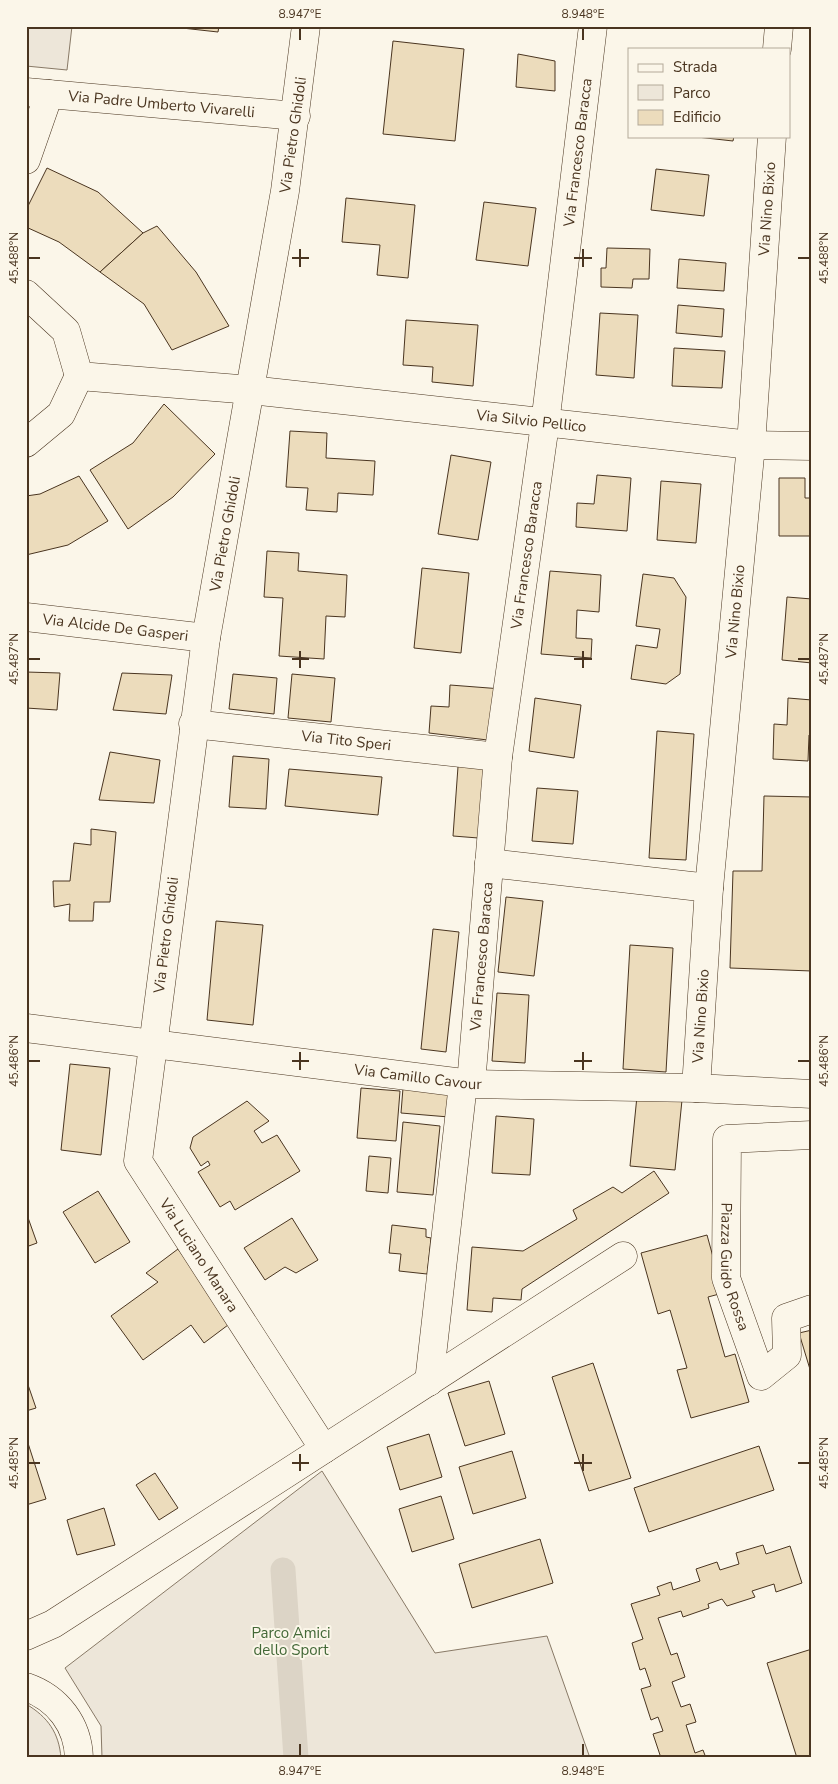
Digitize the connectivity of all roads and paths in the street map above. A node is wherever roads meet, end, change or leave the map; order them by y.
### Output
1 (306, 26) edge
2 (593, 26) edge
3 (779, 26) edge
4 (777, 48) edge
5 (37, 93) edge
6 (296, 116) junction
7 (772, 138) edge
8 (26, 160) edge
9 (26, 294) edge
10 (79, 376) junction
11 (251, 390) junction
12 (545, 424) junction
13 (26, 443) edge
14 (751, 445) junction
15 (812, 446) edge
16 (26, 617) edge
17 (206, 638) junction
18 (193, 724) junction
19 (498, 757) junction
20 (489, 864) junction
21 (708, 888) junction
22 (26, 1028) edge
23 (152, 1043) junction
24 (467, 1084) junction
25 (696, 1088) junction
26 (812, 1094) edge
27 (812, 1135) edge
28 (623, 1256) dead end
29 (812, 1309) edge
30 (429, 1382) junction
31 (324, 1449) junction
32 (26, 1636) edge
33 (26, 1687) edge
34 (79, 1758) edge

1 - 6 street, Via Pietro Ghidoli
2 - 12 street, Via Francesco Baracca
3 - 4 street
5 - 6 street, Via Padre Umberto Vivarelli
5 - 8 street
6 - 11 street, Via Pietro Ghidoli
7 - 14 street, Via Nino Bixio
9 - 10 street
10 - 11 street, Via Silvio Pellico
10 - 13 street
11 - 12 street, Via Silvio Pellico
11 - 17 street, Via Pietro Ghidoli
12 - 14 street, Via Silvio Pellico
12 - 19 street, Via Francesco Baracca
14 - 15 street, Via Silvio Pellico
14 - 21 street, Via Nino Bixio
16 - 17 street, Via Alcide De Gasperi
17 - 18 street, Via Pietro Ghidoli
18 - 19 street, Via Tito Speri
18 - 23 street, Via Pietro Ghidoli
19 - 20 street, Via Francesco Baracca
20 - 21 street
20 - 24 street, Via Francesco Baracca
21 - 25 street, Via Nino Bixio
22 - 23 street, Via Camillo Cavour
23 - 24 street, Via Camillo Cavour
23 - 31 street, Via Luciano Manara
24 - 25 street, Via Camillo Cavour
24 - 30 street, Via Francesco Baracca
25 - 26 street, Via Camillo Cavour
27 - 29 street, Piazza Guido Rossa
28 - 30 street
30 - 31 street
31 - 32 street
33 - 34 street

